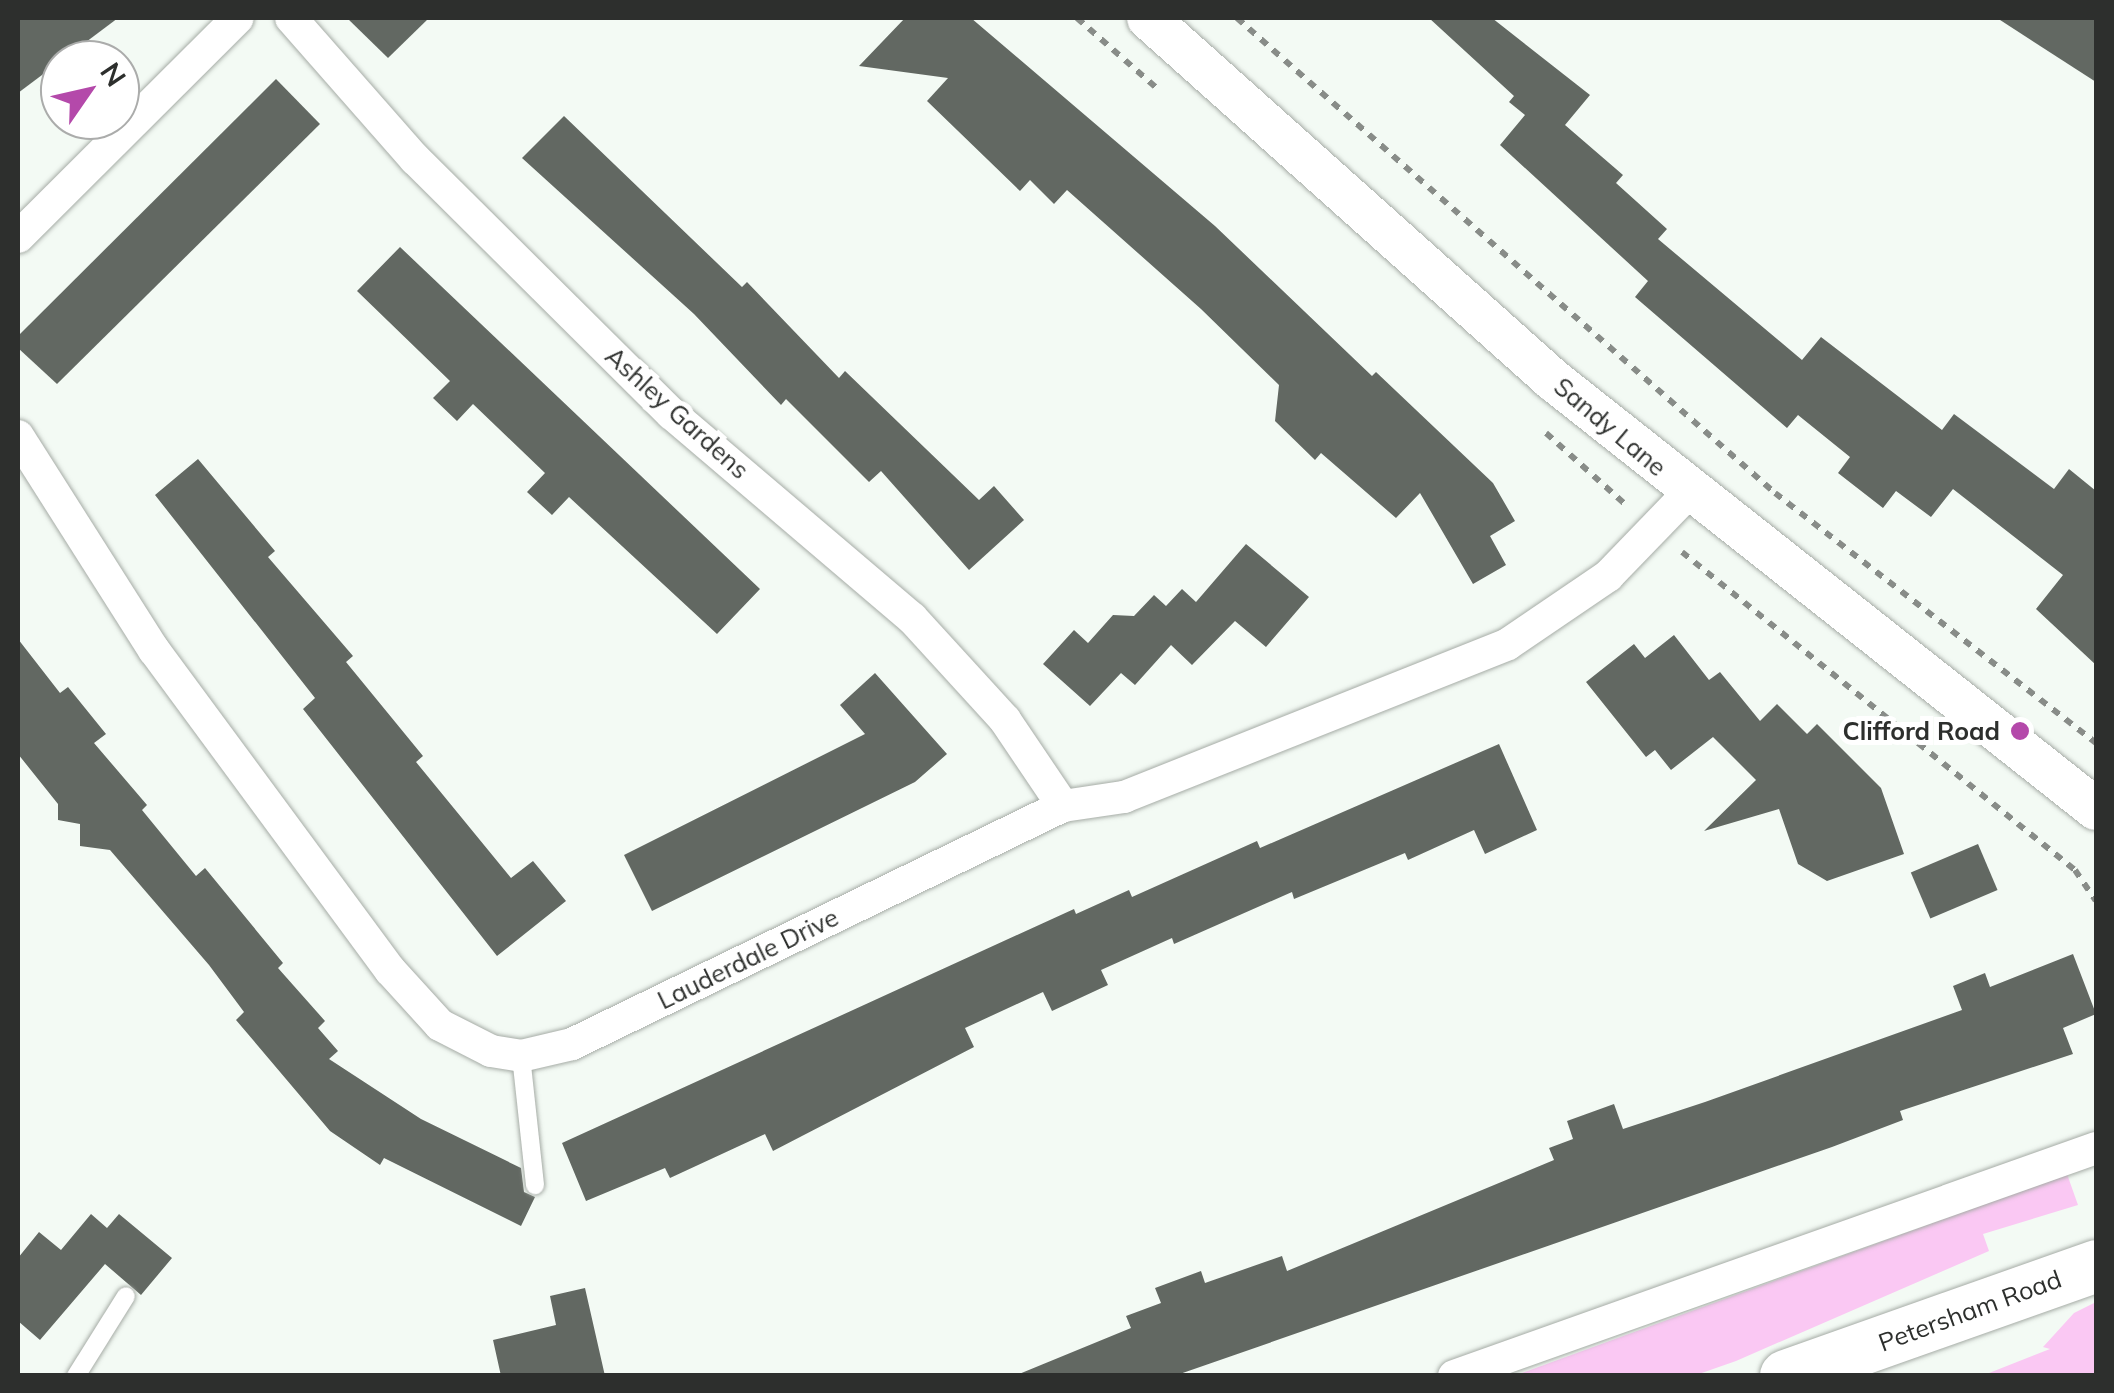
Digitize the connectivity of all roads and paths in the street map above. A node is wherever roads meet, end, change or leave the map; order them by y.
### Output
1 (238, 18) edge
2 (291, 18) edge
3 (1148, 18) edge
4 (1237, 18) edge
5 (18, 237) edge
6 (18, 436) edge
7 (1688, 492) junction
8 (2096, 742) edge
9 (1063, 806) junction
10 (2096, 809) edge
11 (521, 1056) junction
12 (2096, 1148) edge
13 (535, 1185) dead end
14 (2096, 1266) edge
15 (126, 1296) dead end
16 (76, 1376) edge
17 (1454, 1376) edge
18 (1786, 1376) edge

1 - 5 street
2 - 9 street, Ashley Gardens
3 - 7 street, Sandy Lane
4 - 8 path
6 - 11 street
7 - 9 street, Lauderdale Drive
7 - 10 street, Sandy Lane
9 - 11 street, Lauderdale Drive
11 - 13 lane
12 - 17 street
14 - 18 main road, Petersham Road
15 - 16 lane

